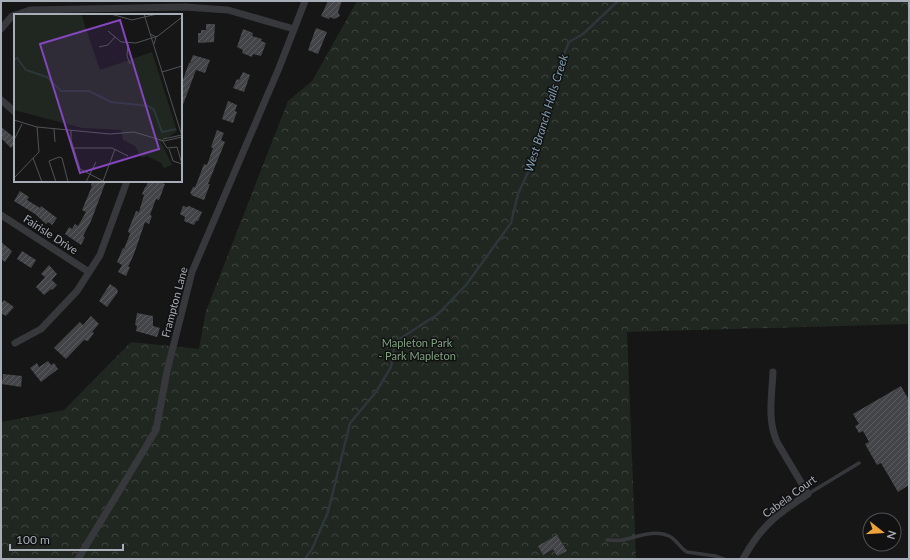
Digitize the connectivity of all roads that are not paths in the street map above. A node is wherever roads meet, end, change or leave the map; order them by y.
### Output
1 (305, 1) edge
2 (176, 12) edge
3 (19, 14) edge
4 (14, 16) edge
5 (1, 29) edge
6 (294, 29) junction
7 (1, 100) edge
8 (14, 111) edge
9 (127, 182) edge
10 (1, 215) edge
11 (89, 272) junction
12 (16, 343) dead end
13 (773, 372) dead end
14 (859, 463) dead end
15 (808, 494) junction
16 (607, 540) dead end
17 (78, 559) edge
18 (724, 559) edge
19 (743, 559) edge

1 - 6 street, Frampton Lane
2 - 3 street
2 - 6 street
4 - 5 street
6 - 17 street, Frampton Lane
7 - 8 street
9 - 11 street
10 - 11 street, Fairisle Drive
11 - 12 street
13 - 15 street
14 - 15 lane, Cabela Court
15 - 19 street, Cabela Court
16 - 18 lane

